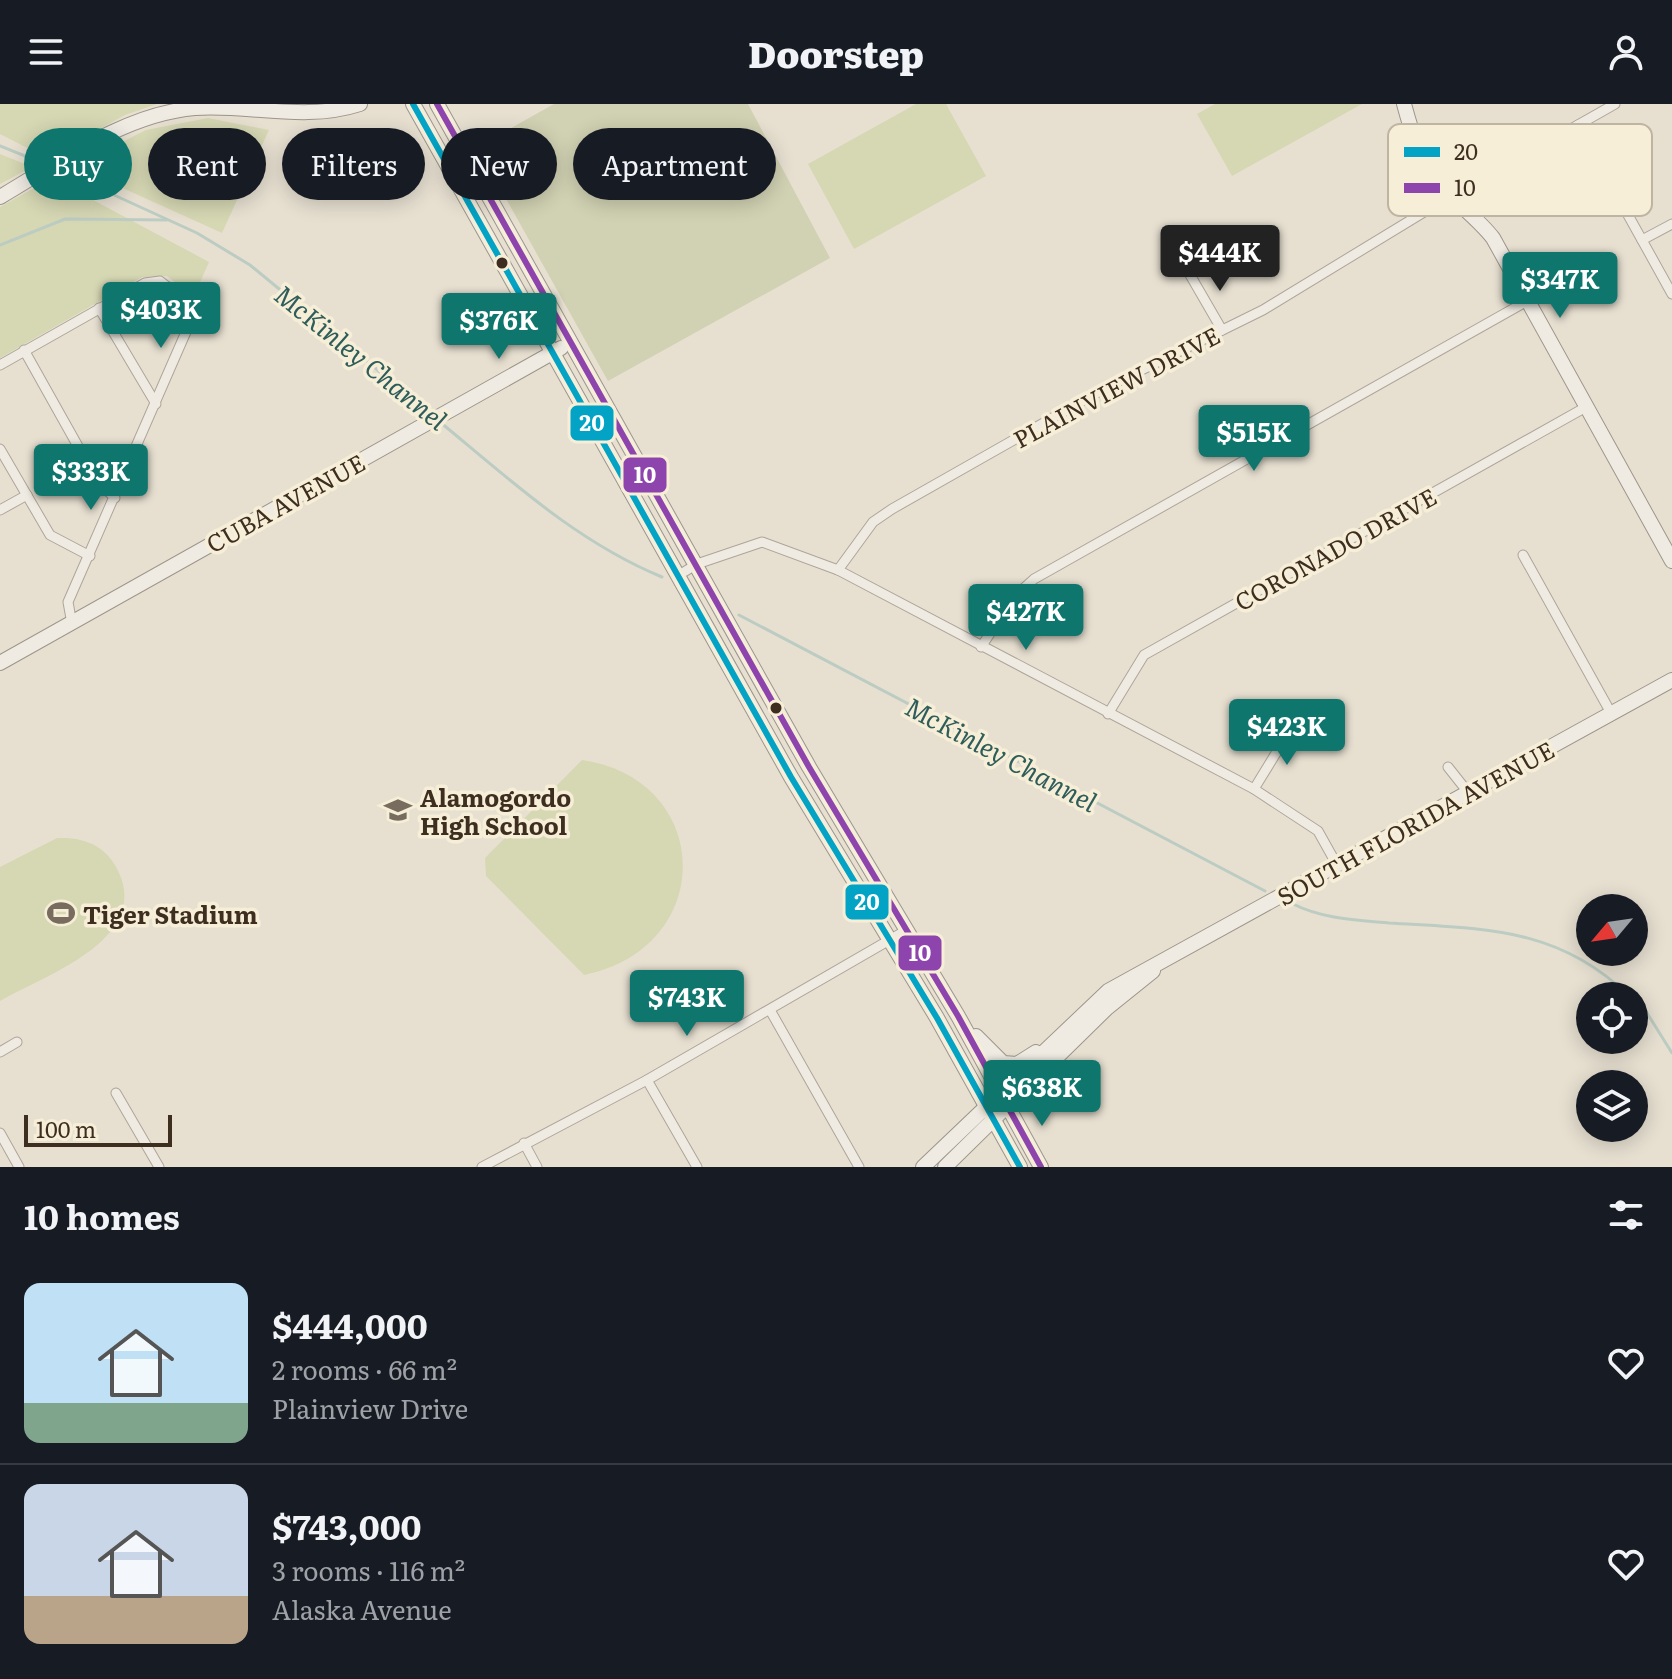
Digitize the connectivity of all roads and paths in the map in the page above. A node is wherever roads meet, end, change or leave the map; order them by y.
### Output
1 (360, 104) edge
2 (413, 104) edge
3 (437, 104) edge
4 (1404, 104) edge
5 (1615, 104) edge
6 (1409, 124) edge
7 (1580, 124) edge
8 (0, 197) edge
9 (1417, 216) edge
10 (1476, 216) edge
11 (1629, 216) edge
12 (1672, 224) edge
13 (1642, 240) junction
14 (1189, 273) dead end
15 (1672, 294) edge
16 (1527, 301) junction
17 (99, 308) junction
18 (1222, 330) junction
19 (571, 343) junction
20 (24, 350) junction
21 (555, 351) junction
22 (0, 365) edge
23 (156, 404) junction
24 (1586, 407) junction
25 (0, 449) edge
26 (636, 457) junction
27 (618, 466) junction
28 (27, 495) junction
29 (115, 498) junction
30 (0, 510) edge
31 (1523, 555) dead end
32 (90, 556) junction
33 (1672, 561) edge
34 (697, 564) junction
35 (838, 570) junction
36 (679, 575) junction
37 (72, 624) junction
38 (981, 647) junction
39 (0, 663) edge
40 (1672, 680) edge
41 (1611, 713) junction
42 (1108, 714) junction
43 (1292, 727) dead end
44 (1448, 767) dead end
45 (1254, 789) junction
46 (1467, 791) junction
47 (1337, 865) junction
48 (905, 931) junction
49 (889, 942) junction
50 (1159, 965) junction
51 (1091, 1004) junction
52 (770, 1010) junction
53 (958, 1016) junction
54 (17, 1042) dead end
55 (0, 1052) edge
56 (647, 1080) junction
57 (116, 1093) dead end
58 (1005, 1099) junction
59 (986, 1107) junction
60 (994, 1121) junction
61 (0, 1133) edge
62 (524, 1143) junction
63 (17, 1166) edge
64 (159, 1167) edge
65 (482, 1167) edge
66 (537, 1167) edge
67 (697, 1167) edge
68 (859, 1167) edge
69 (923, 1167) edge
70 (945, 1167) edge
71 (1020, 1167) edge
72 (1041, 1167) edge

1 - 8 main road
2 - 21 main road
3 - 19 main road
4 - 6 main road
5 - 7 street, PLAINVIEW DRIVE
9 - 18 street, PLAINVIEW DRIVE
10 - 16 main road
11 - 13 street
12 - 13 street
13 - 15 street
14 - 18 street
16 - 24 main road
16 - 38 street
17 - 20 street
17 - 23 street
17 - 23 street
18 - 35 street, PLAINVIEW DRIVE
19 - 21 main road, CUBA AVENUE
19 - 26 main road
20 - 22 street
20 - 29 street
21 - 27 main road
21 - 37 main road, CUBA AVENUE
23 - 29 street
24 - 33 main road
24 - 42 street, CORONADO DRIVE
25 - 28 street
26 - 27 street
26 - 34 main road
27 - 36 main road
28 - 30 street
28 - 32 street
29 - 32 street
31 - 41 street
32 - 37 street
34 - 35 street
34 - 36 street
34 - 48 main road
35 - 38 street
36 - 49 main road
37 - 39 main road, CUBA AVENUE
38 - 42 street
40 - 41 main road, SOUTH FLORIDA AVENUE
41 - 46 main road, SOUTH FLORIDA AVENUE
42 - 45 street
43 - 45 street
44 - 46 street
45 - 47 street
46 - 47 main road, SOUTH FLORIDA AVENUE
47 - 50 main road, SOUTH FLORIDA AVENUE
48 - 49 street
48 - 53 main road
49 - 52 street
49 - 59 main road
50 - 51 main road, SOUTH FLORIDA AVENUE
50 - 58 main road, SOUTH FLORIDA AVENUE
51 - 53 main road
51 - 58 main road, SOUTH FLORIDA AVENUE
52 - 56 street
52 - 68 street
53 - 58 main road
54 - 55 street
56 - 62 street
56 - 67 street
57 - 64 street
58 - 59 main road
58 - 60 main road, SOUTH FLORIDA AVENUE
58 - 72 main road
59 - 60 main road
59 - 69 main road
60 - 70 main road, SOUTH FLORIDA AVENUE
60 - 71 main road
61 - 63 street
62 - 65 street
62 - 66 street

